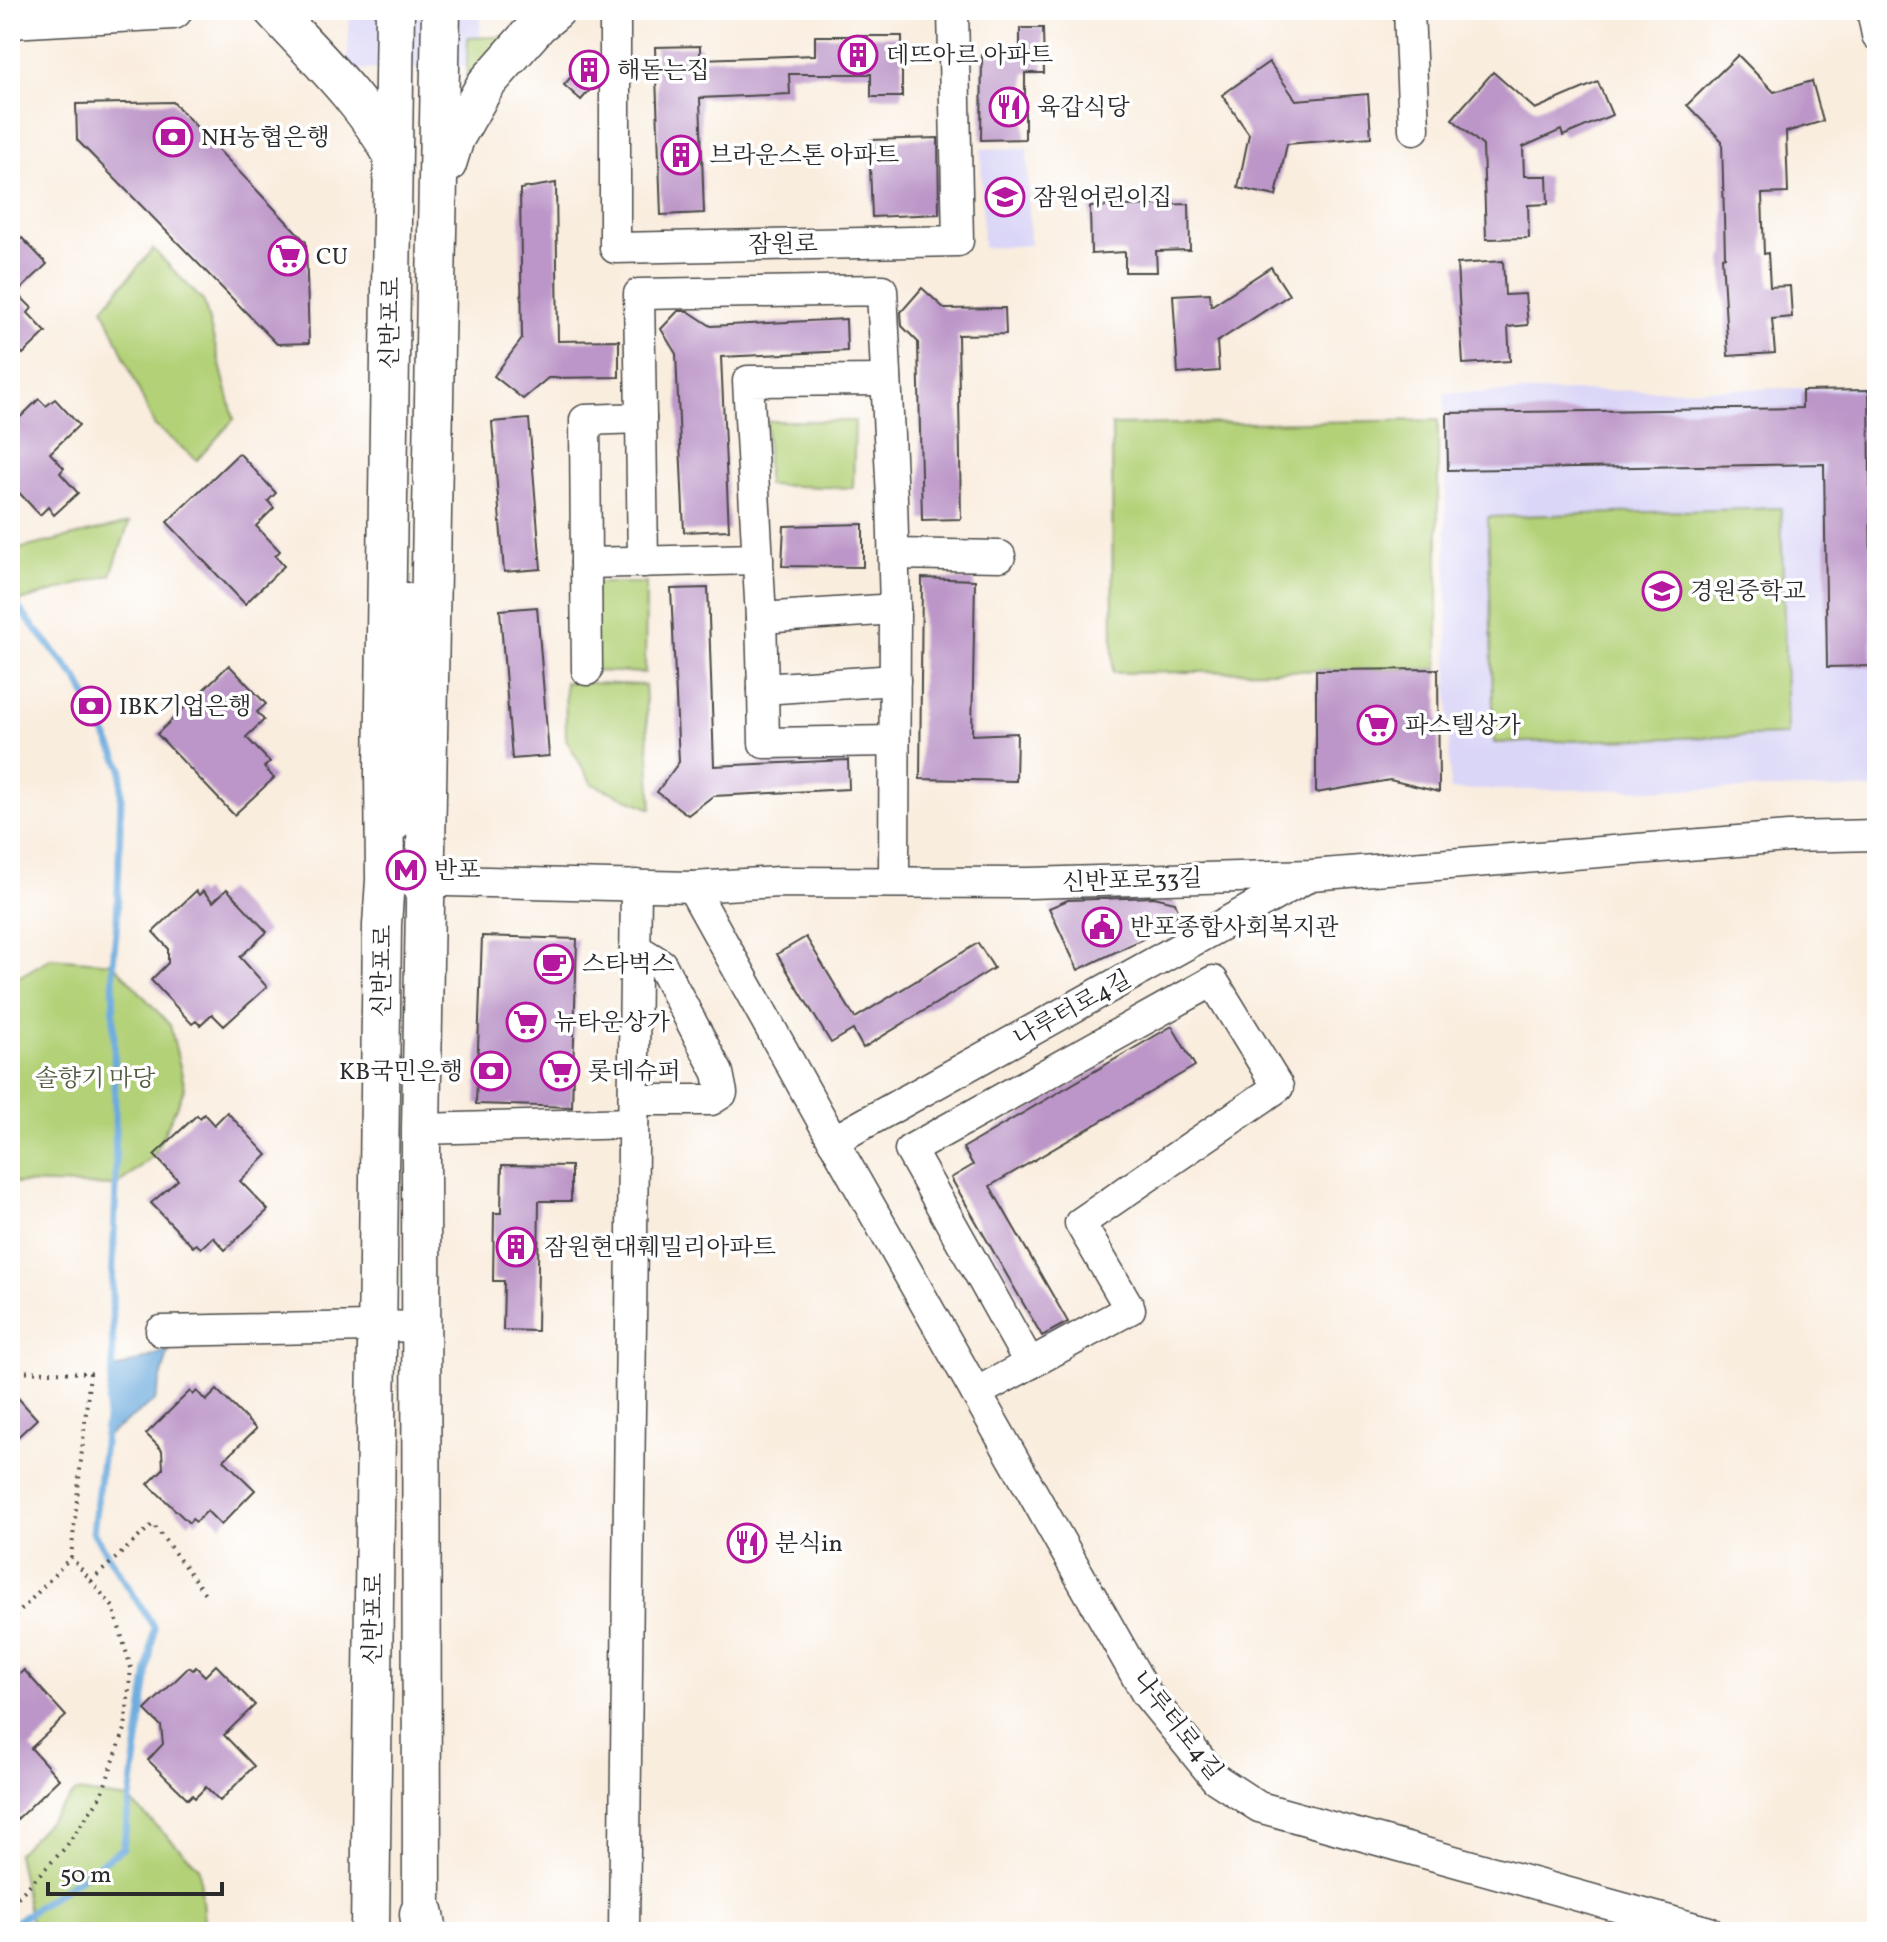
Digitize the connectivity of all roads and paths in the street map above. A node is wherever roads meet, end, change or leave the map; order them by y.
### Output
1 (273, 10) edge
2 (395, 10) edge
3 (413, 10) edge
4 (441, 10) edge
5 (556, 10) edge
6 (615, 10) edge
7 (953, 10) edge
8 (1409, 10) edge
9 (1872, 10) edge
10 (158, 11) edge
11 (10, 19) edge
12 (1877, 35) edge
13 (1414, 129) dead end
14 (392, 154) junction
15 (438, 197) junction
16 (886, 380) junction
17 (389, 383) junction
18 (641, 418) junction
19 (402, 441) junction
20 (894, 554) junction
21 (1000, 556) dead end
22 (758, 559) junction
23 (643, 562) junction
24 (586, 563) junction
25 (895, 609) junction
26 (761, 618) junction
27 (587, 670) dead end
28 (895, 680) junction
29 (763, 689) junction
30 (894, 741) junction
31 (1877, 835) edge
32 (1311, 875) junction
33 (385, 880) junction
34 (425, 880) junction
35 (894, 881) junction
36 (636, 885) junction
37 (692, 887) junction
38 (635, 948) junction
39 (633, 1112) junction
40 (421, 1129) junction
41 (833, 1141) junction
42 (421, 1326) junction
43 (377, 1328) junction
44 (161, 1331) dead end
45 (1030, 1364) junction
46 (10, 1371) edge
47 (976, 1393) junction
48 (71, 1557) junction
49 (91, 1581) junction
50 (206, 1595) dead end
51 (10, 1622) edge
52 (10, 1899) edge
53 (423, 1926) edge
54 (370, 1932) edge
55 (624, 1932) edge
56 (1709, 1932) edge

1 - 14 main road
2 - 14 main road, 신반포로
3 - 19 street
4 - 15 main road, 신반포로
5 - 15 main road
6 - 7 street, 잠원로
8 - 13 street
9 - 12 street
10 - 11 main road
14 - 17 main road, 신반포로
15 - 34 main road, 신반포로
16 - 18 street
16 - 20 street
16 - 22 street
17 - 19 street
17 - 33 main road, 신반포로
18 - 23 street
18 - 24 street
19 - 33 street
20 - 21 street
20 - 25 street
22 - 23 street
22 - 26 street
23 - 24 street
24 - 27 street
25 - 26 street
25 - 28 street
26 - 29 street
28 - 29 street
28 - 30 street
29 - 30 street
30 - 35 street
31 - 32 street, 신반포로33길
32 - 35 street, 신반포로33길
32 - 41 street, 나루터로4길
33 - 34 street, 신반포로33길
33 - 43 main road, 신반포로
34 - 36 street, 신반포로33길
34 - 40 main road, 신반포로
34 - 42 street
35 - 37 street, 신반포로33길
36 - 37 street, 신반포로33길
36 - 38 street
37 - 41 street, 나루터로4길
38 - 39 street
38 - 39 street
39 - 40 street
39 - 55 street
40 - 42 main road, 신반포로
41 - 47 street, 나루터로4길
42 - 43 street
42 - 53 main road, 신반포로
43 - 44 street
43 - 54 main road, 신반포로
45 - 45 street
45 - 47 street
46 - 48 path
47 - 56 street, 나루터로4길
48 - 49 path
48 - 51 path
49 - 50 path
49 - 52 path

